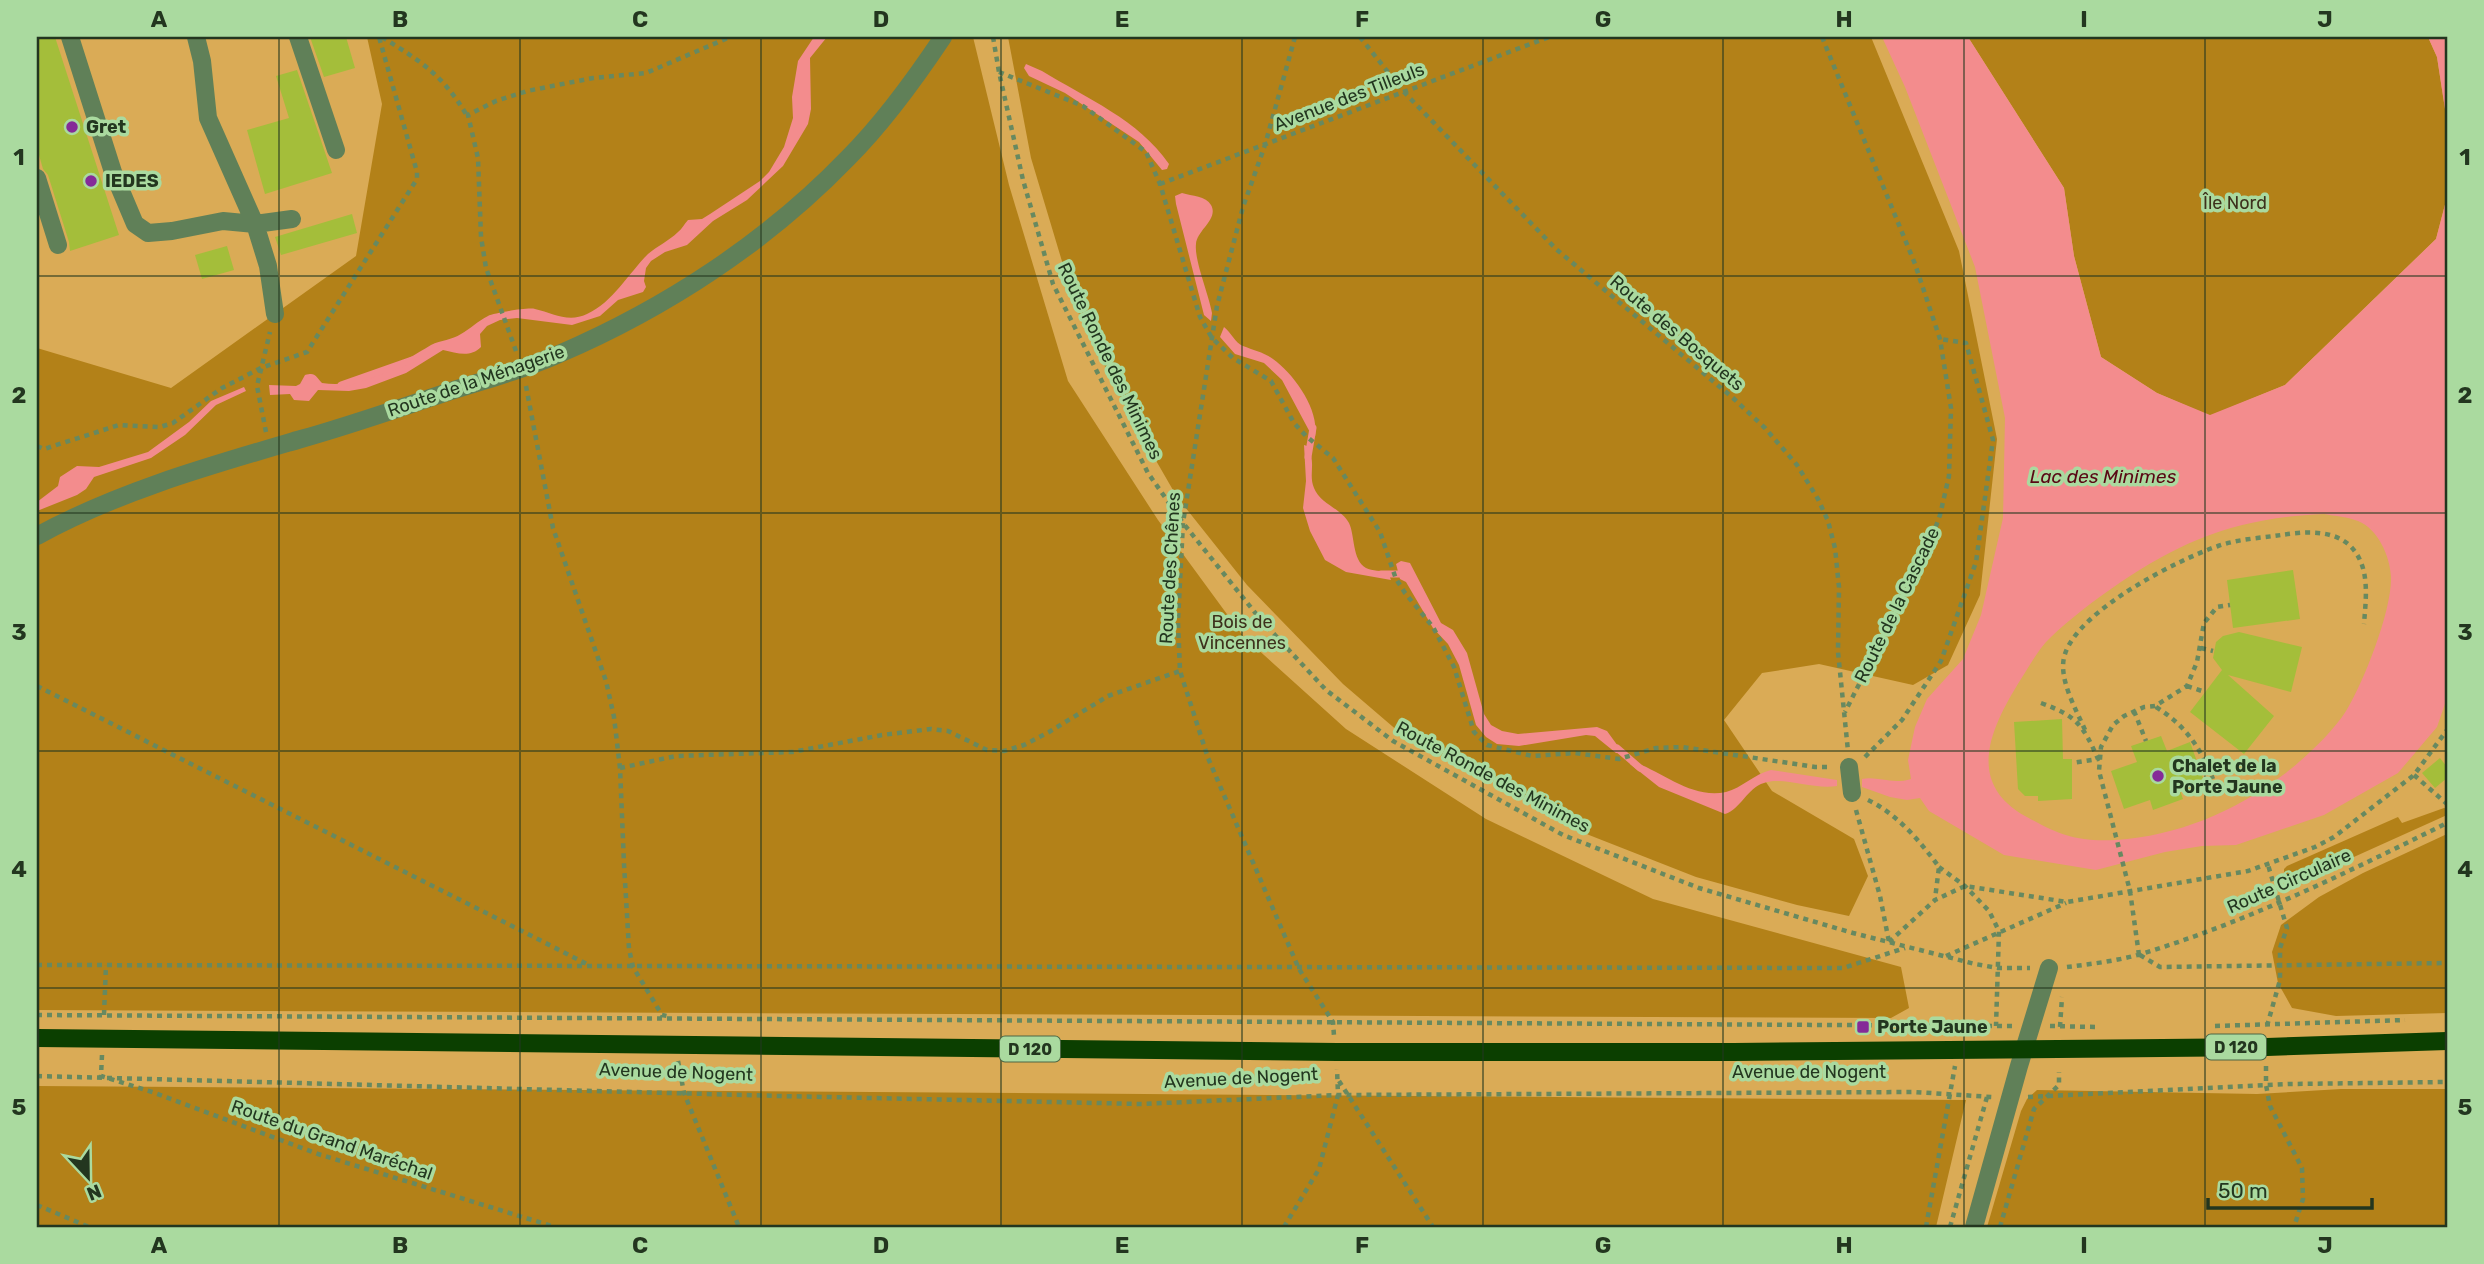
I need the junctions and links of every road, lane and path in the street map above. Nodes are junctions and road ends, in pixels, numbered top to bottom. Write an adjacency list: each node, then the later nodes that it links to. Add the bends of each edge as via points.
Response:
1 (70, 37): 20 (street, via 113,172 135,224 148,233 223,221)
2 (196, 37): 20 (street, via 208,118)
3 (298, 37): 16 (street)
4 (382, 37): 14 (path, via 427,66)
5 (730, 37): 25 (path, via 646,73 527,91 468,115 478,158 486,268)
6 (943, 37): 25 (street, Route de la Ménagerie, via 851,156 768,230 676,295 559,355)
7 (993, 37): 12 (path, Route Ronde des Minimes)
8 (1295, 37): 15 (path, Route des Chênes)
9 (1360, 37): 13 (path, Route des Bosquets)
10 (1549, 37): 13 (path, Avenue des Tilleuls)
11 (1822, 37): 24 (path, Route de la Cascade, via 1915,264)
12 (999, 72): 18 (path, via 1083,106 1146,152); 27 (path, Route Ronde des Minimes, via 1053,284 1148,473)
13 (1403, 90): 15 (path, Avenue des Tilleuls); 40 (path, Route des Bosquets, via 1556,249 1733,398 1797,465 1818,499 1835,548)
14 (466, 114)
15 (1265, 145): 18 (path, Avenue des Tilleuls); 23 (path, Route des Chênes, via 1243,207)
16 (336, 150)
17 (37, 178): 21 (street)
18 (1160, 184): 23 (path, via 1200,317)
19 (292, 219): 20 (street)
20 (255, 224): 22 (street, via 268,266)
21 (58, 245)
22 (275, 314): 26 (path, via 257,386)
23 (1212, 338): 27 (path, Route des Chênes); 48 (path, via 1233,358 1271,381 1294,422 1333,458 1380,532 1396,579 1433,627 1454,667 1474,732 1487,745 1532,756 1575,753 1619,759 1656,748 1682,747)
24 (1940, 339): 40 (path, Route de la Cascade, via 1952,432 1940,515 1928,548); 48 (path, via 1966,343 1993,440 1976,562 1941,661 1902,720)
25 (522, 368): 26 (street, Route de la Ménagerie); 47 (path, via 553,528 606,681)
26 (270, 447): 28 (street, Route de la Ménagerie, via 104,504)
27 (1184, 523): 33 (path, Route des Chênes); 62 (path, Route Ronde des Minimes, via 1261,620 1326,690 1393,741 1563,835 1699,888)
28 (37, 536)
29 (2230, 605): 31 (path, via 2217,607 2210,614)
30 (2364, 624): 41 (path, via 2364,569 2350,546 2339,538 2299,533 2221,545 2151,577 2112,602 2072,639 2064,655 2064,669)
31 (2201, 648): 32 (path); 35 (path)
32 (2213, 651)
33 (1180, 671): 47 (path, via 1108,696 1049,732 1004,751 987,750 948,731 931,729 792,752 676,755); 73 (path, Route des Chênes, via 1208,758)
34 (37, 686): 69 (path)
35 (2187, 686): 36 (path); 38 (path)
36 (2206, 692)
37 (2041, 703): 41 (path, via 2058,709)
38 (2155, 706): 39 (path); 50 (path, via 2194,740)
39 (2134, 711): 44 (path); 45 (path, via 2113,725)
40 (1844, 713): 48 (path)
41 (2085, 730): 45 (path)
42 (2447, 730): 43 (path)
43 (2445, 739): 49 (path)
44 (2146, 741)
45 (2098, 759): 46 (path); 57 (path)
46 (2072, 763)
47 (620, 768): 70 (path)
48 (1849, 769): 51 (street)
49 (2414, 775): 52 (path); 54 (path, via 2334,837)
50 (2213, 779)
51 (1852, 793): 55 (path, via 1896,820); 62 (path)
52 (2446, 800)
53 (2447, 824): 59 (path, Route Circulaire)
54 (2268, 865): 57 (path); 59 (path)
55 (1939, 867): 56 (path); 58 (path)
56 (1965, 886): 58 (path); 60 (path); 61 (path, via 1989,911)
57 (2130, 891): 60 (path); 64 (path)
58 (1935, 900): 62 (path)
59 (2280, 901): 64 (path, Route Circulaire); 67 (path, via 2287,928)
60 (2067, 902): 61 (path)
61 (1999, 931): 65 (path); 71 (path)
62 (1889, 942): 63 (path, Route Ronde des Minimes)
63 (1907, 947): 65 (path, Route Ronde des Minimes); 73 (path, via 1843,968)
64 (2139, 955): 67 (path, via 2160,967); 72 (path, Route Ronde des Minimes)
65 (1945, 956): 71 (path, Route Ronde des Minimes)
66 (2447, 963): 67 (path)
67 (2278, 964): 78 (path, via 2280,980)
68 (37, 965): 69 (path)
69 (590, 965): 70 (path)
70 (633, 967): 73 (path); 75 (path, via 662,1015)
71 (1998, 968): 72 (path, Route Ronde des Minimes); 79 (path)
72 (2049, 968): 80 (street)
73 (1298, 969): 77 (path, Route des Chênes)
74 (37, 1015): 75 (path)
75 (679, 1019): 77 (path); 84 (path)
76 (2407, 1020): 78 (path)
77 (1332, 1022): 79 (path); 86 (path, Route des Chênes)
78 (2267, 1024): 81 (path)
79 (1997, 1026): 80 (path)
80 (2031, 1026): 85 (street)
81 (2202, 1026)
82 (37, 1038): 84 (main road, Avenue de Nogent / D 120)
83 (2447, 1041): 85 (main road, Avenue de Nogent / D 120)
84 (680, 1045): 86 (main road, Avenue de Nogent / D 120); 93 (path, via 678,1065)
85 (2024, 1048): 86 (main road, Avenue de Nogent / D 120); 98 (street)
86 (1337, 1052): 90 (path, Route des Chênes)
87 (2059, 1072): 99 (path, via 2059,1085)
88 (37, 1076): 89 (path, Avenue de Nogent)
89 (101, 1076): 93 (path, Avenue de Nogent); 102 (path, Route du Grand Maréchal, via 318,1154)
90 (1339, 1080): 95 (path, Route des Chênes); 96 (path)
91 (2447, 1082): 92 (path, Avenue de Nogent)
92 (2266, 1085): 99 (path, Avenue de Nogent); 110 (path, via 2270,1106 2302,1168 2303,1199)
93 (684, 1093): 95 (path, Avenue de Nogent, via 1142,1104); 103 (path)
94 (1950, 1094): 96 (path, Avenue de Nogent); 97 (path, Avenue de Nogent); 106 (path)
95 (1338, 1095): 96 (path, Avenue de Nogent); 104 (path, Route des Chênes, via 1319,1170)
96 (1349, 1096): 105 (path)
97 (1987, 1097): 98 (path, Avenue de Nogent); 107 (path)
98 (2010, 1097): 99 (path, Avenue de Nogent); 108 (street)
99 (2049, 1097): 109 (path, via 2034,1110)
100 (37, 1205): 101 (path)
101 (89, 1227)
102 (555, 1227)
103 (738, 1227)
104 (1284, 1227)
105 (1433, 1227)
106 (1926, 1227)
107 (1950, 1227)
108 (1974, 1227)
109 (2000, 1227)
110 (2294, 1227)

